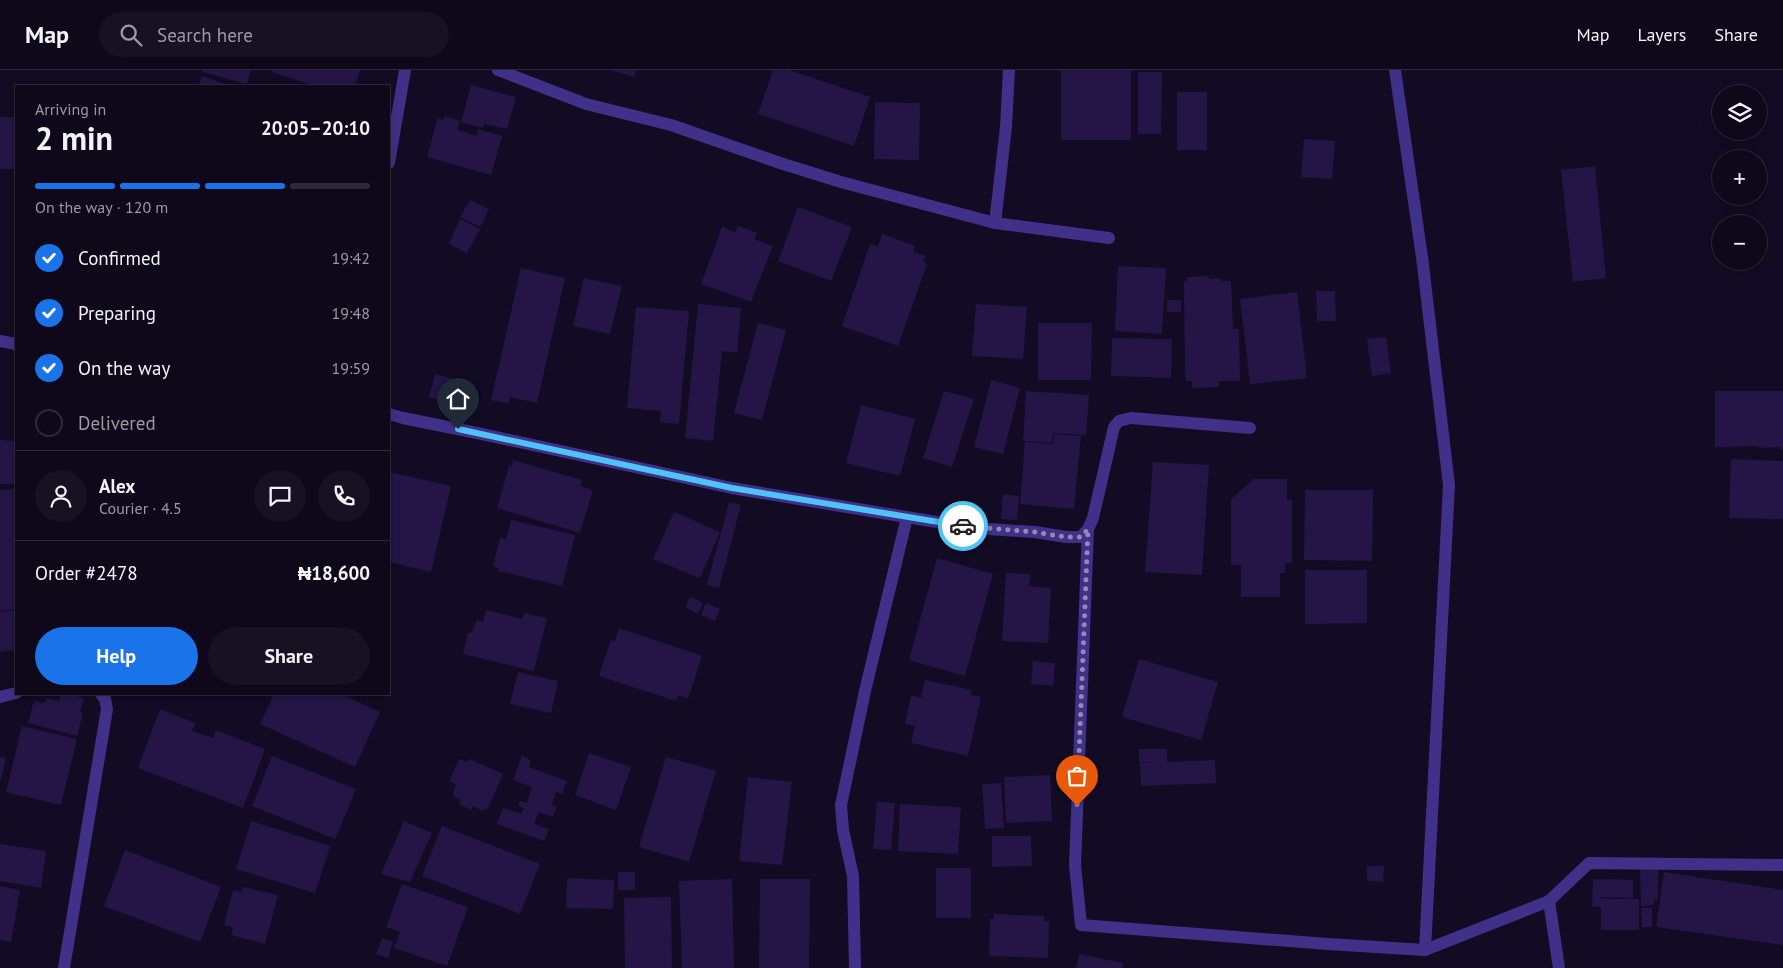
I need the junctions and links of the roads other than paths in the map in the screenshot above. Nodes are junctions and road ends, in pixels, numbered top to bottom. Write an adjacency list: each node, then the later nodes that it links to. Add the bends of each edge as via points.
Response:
1 (405, 70): 5 (street)
2 (498, 70): 6 (street, via 586,104 671,125 840,182)
3 (1009, 70): 6 (street)
4 (1395, 70): 19 (street, via 1422,256 1448,485)
5 (390, 157)
6 (995, 223): 7 (street)
7 (1108, 238)
8 (0, 340): 9 (street)
9 (15, 344)
10 (390, 414): 12 (street, via 732,488)
11 (1250, 428): 13 (street, via 1131,418 1119,421 1114,427)
12 (907, 517): 13 (street, via 973,528 1066,537 1081,537); 21 (street, via 840,805 842,830 853,876)
13 (1088, 529): 19 (street, via 1075,865 1081,925)
14 (15, 693): 16 (street)
15 (103, 695): 20 (street, via 107,710)
16 (0, 697)
17 (1783, 865): 18 (street, via 1589,863)
18 (1549, 901): 19 (street); 22 (street)
19 (1426, 950)
20 (64, 968)
21 (855, 968)
22 (1559, 968)

